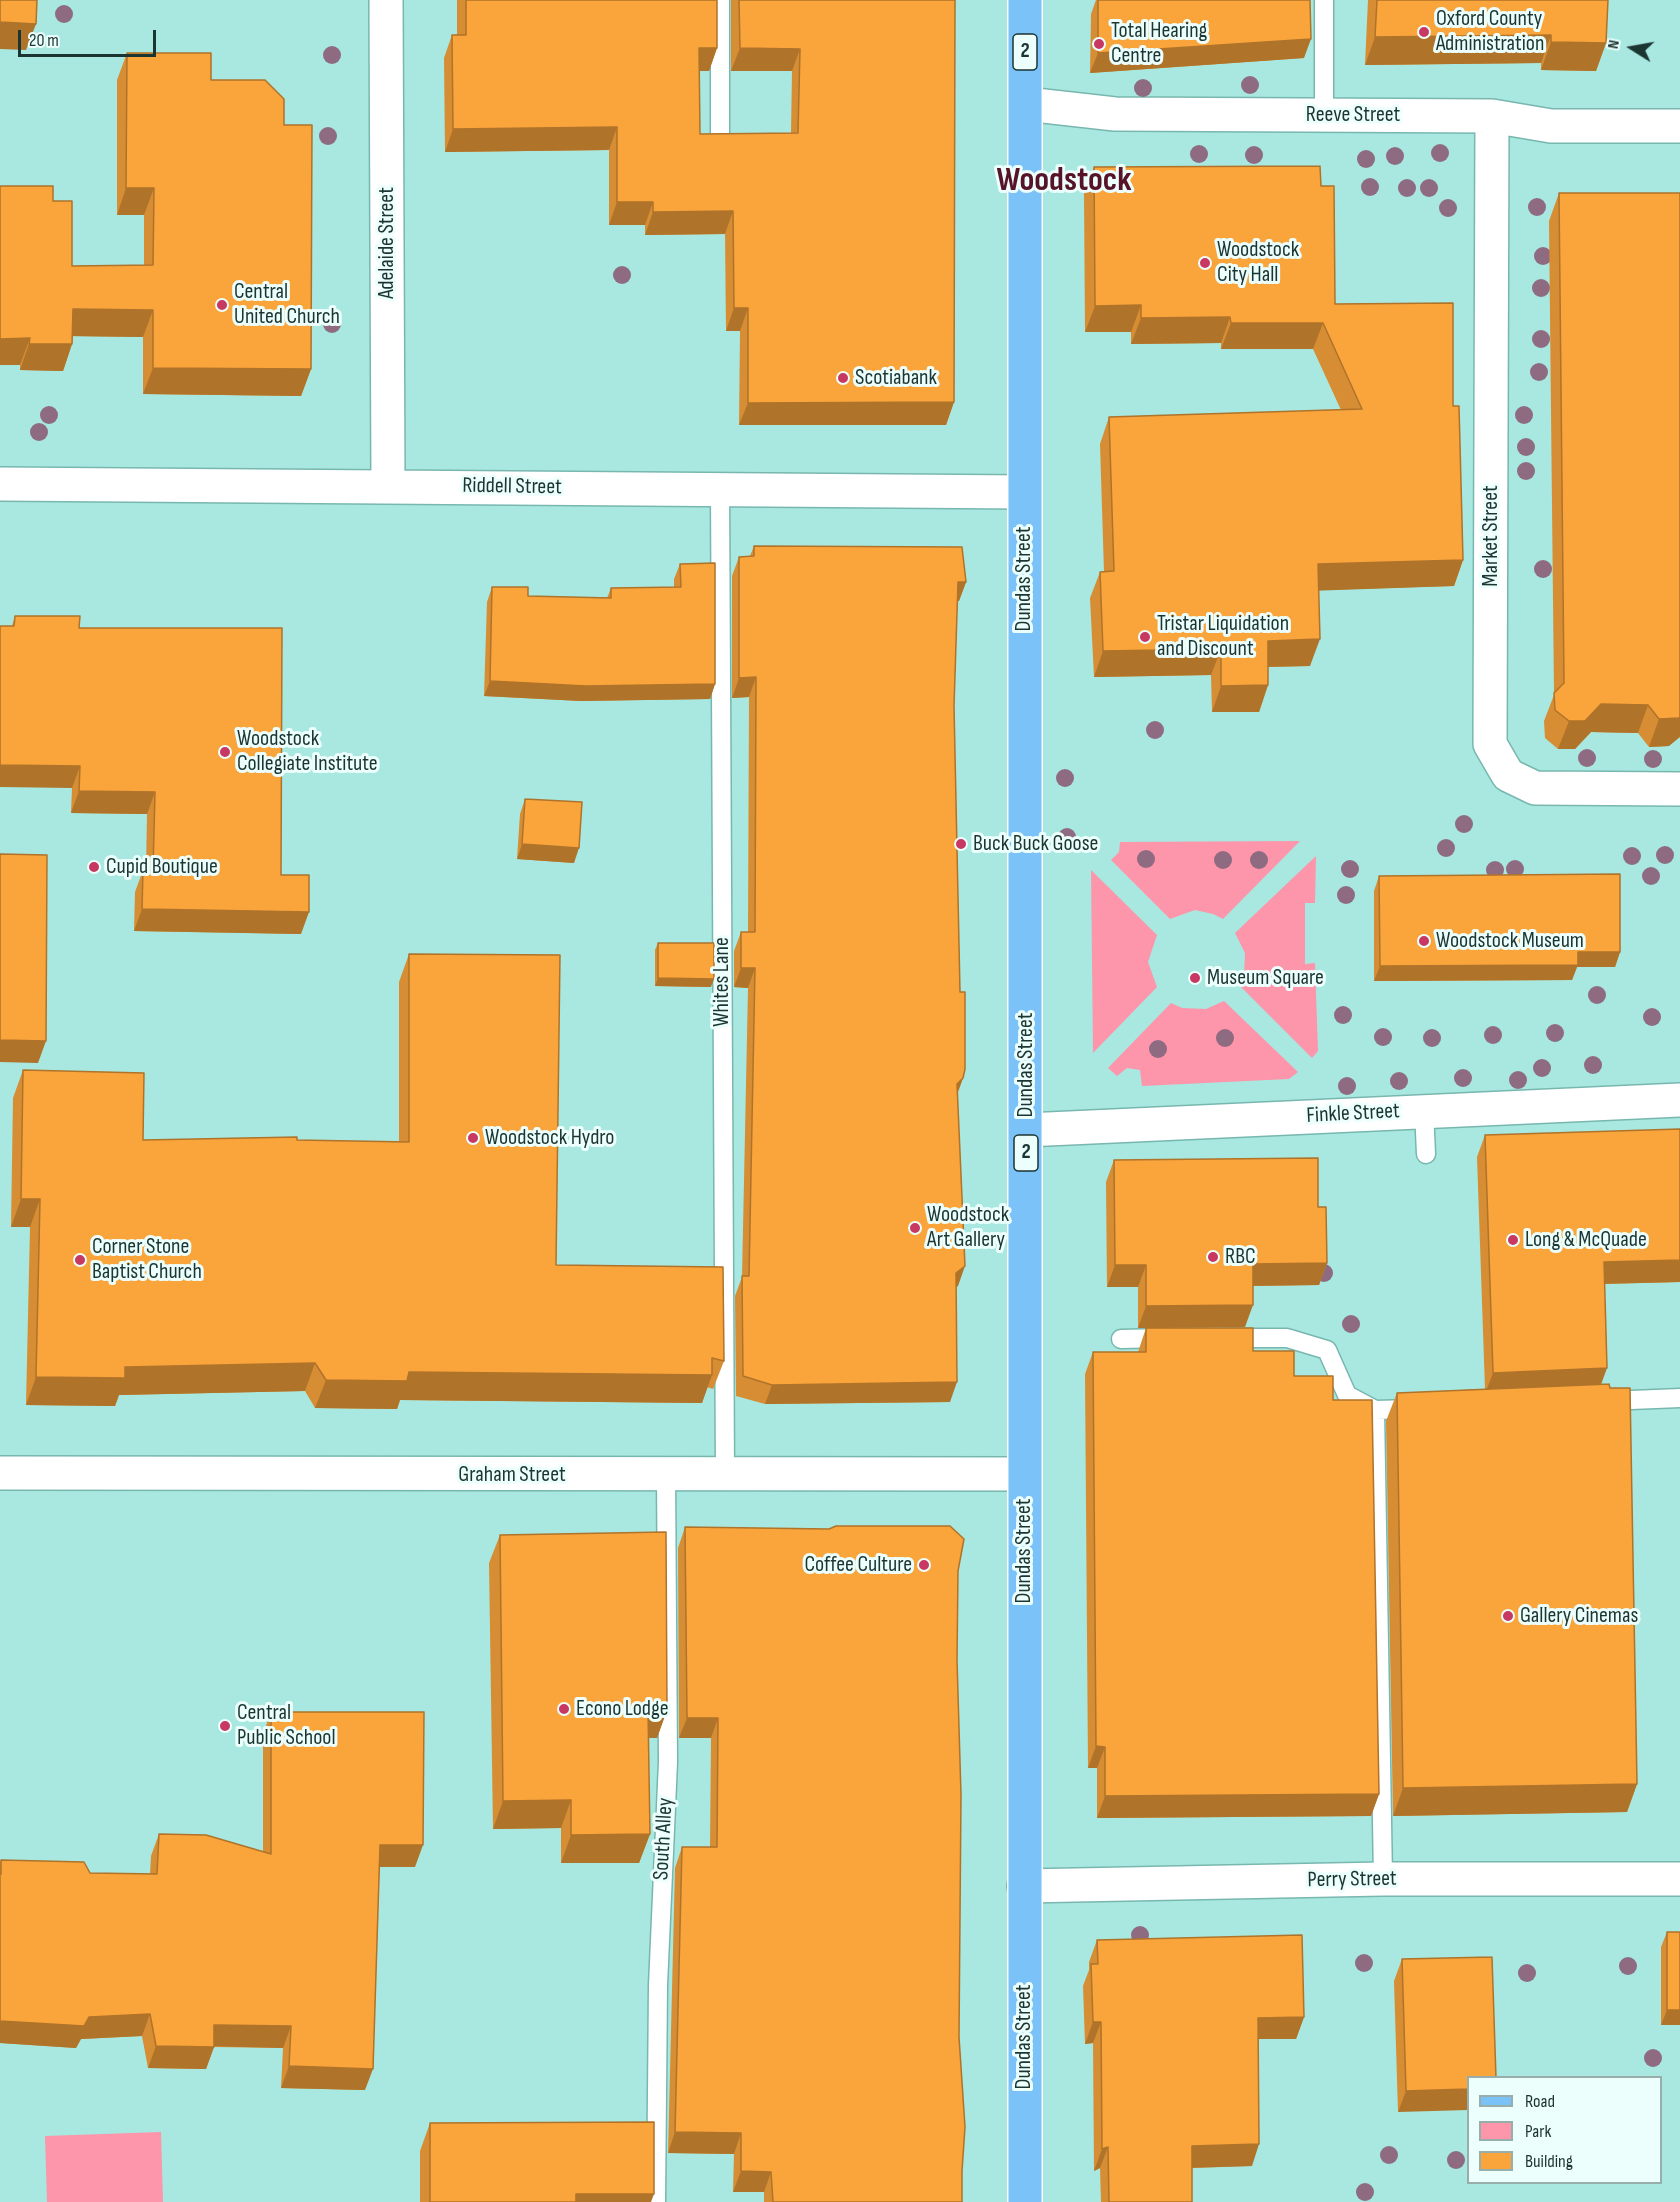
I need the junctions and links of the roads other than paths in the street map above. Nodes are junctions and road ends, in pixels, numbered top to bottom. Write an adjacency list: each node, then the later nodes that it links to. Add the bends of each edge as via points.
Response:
1 (386, 0): 11 (street, Adelaide Street)
2 (720, 0): 9 (lane)
3 (1025, 0): 5 (main road, Dundas Street / 2)
4 (1324, 0): 6 (lane)
5 (1026, 104): 6 (street, Reeve Street, via 1115,114); 13 (main road, Dundas Street / 2)
6 (1324, 115): 7 (street, Reeve Street)
7 (1492, 116): 8 (street, Reeve Street, via 1551,126); 14 (street, Market Street, via 1490,744 1508,775 1535,788)
8 (1680, 126)
9 (720, 137)
10 (0, 484): 11 (street, Riddell Street)
11 (388, 485): 12 (street, Riddell Street)
12 (720, 489): 13 (street, Riddell Street); 29 (lane, Whites Lane)
13 (1024, 492): 17 (main road, Dundas Street / 2)
14 (1680, 789)
15 (1680, 1100): 16 (street, Finkle Street)
16 (1424, 1110): 17 (street, Finkle Street); 18 (lane)
17 (1026, 1130): 27 (main road, Dundas Street / 2)
18 (1426, 1154)
19 (1180, 1338): 21 (lane)
20 (1216, 1338): 25 (lane, via 1287,1338 1327,1350 1347,1395)
21 (1121, 1339)
22 (1680, 1398): 23 (lane)
23 (1587, 1402)
24 (1437, 1408): 25 (lane)
25 (1375, 1410): 30 (lane)
26 (0, 1473): 28 (street, Graham Street)
27 (1023, 1474): 29 (street, Graham Street); 32 (main road, Dundas Street / 2)
28 (666, 1475): 29 (street, Graham Street); 33 (lane, South Alley, via 668,1762 658,1985)
29 (725, 1475)
30 (1383, 1879): 31 (street, Perry Street); 32 (street, Perry Street)
31 (1680, 1879)
32 (1024, 1886): 34 (main road, Dundas Street / 2)
33 (656, 2202)
34 (1025, 2202)

